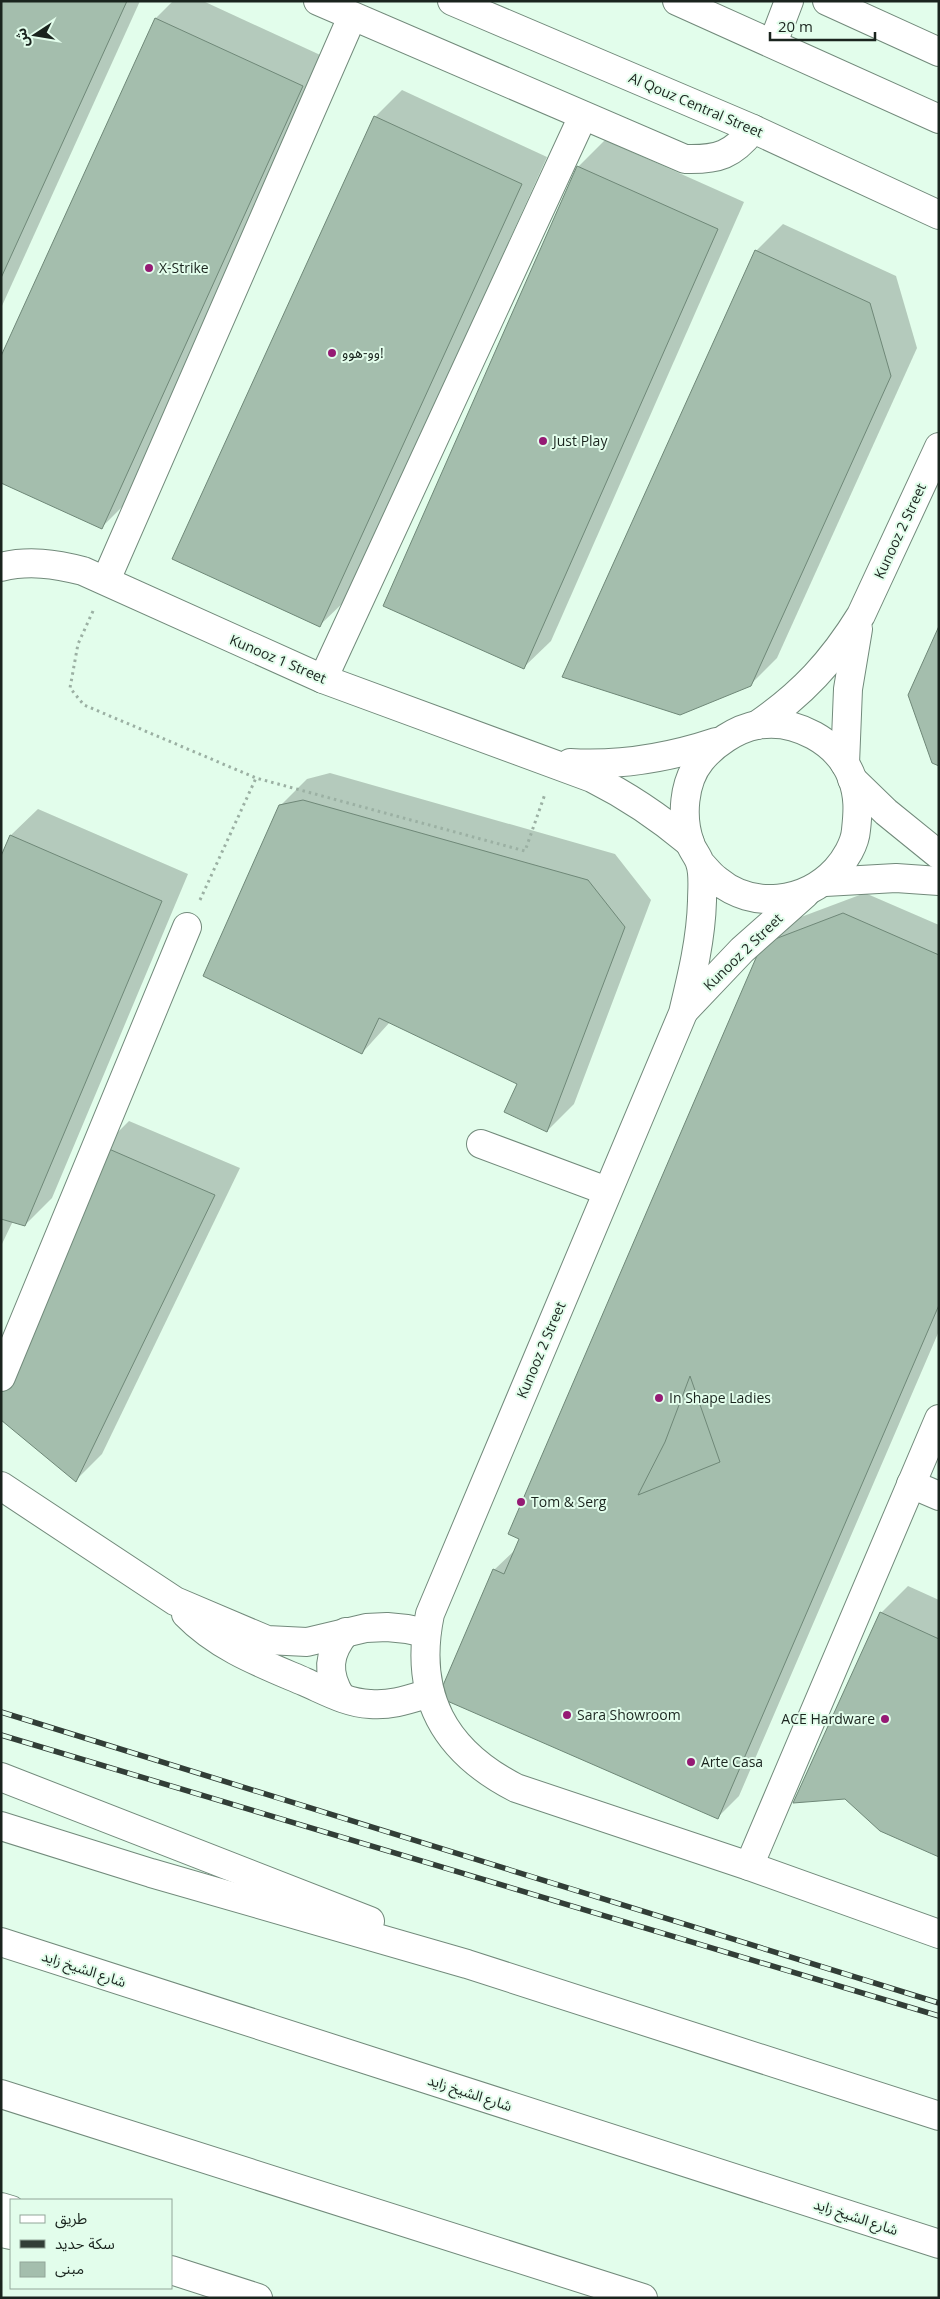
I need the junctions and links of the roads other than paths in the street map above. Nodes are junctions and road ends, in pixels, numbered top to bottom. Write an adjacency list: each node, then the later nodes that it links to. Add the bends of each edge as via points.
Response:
1 (318, 1): 6 (main road)
2 (452, 1): 11 (main road, Al Qouz Central Street)
3 (677, 1): 7 (main road)
4 (789, 1): 7 (main road)
5 (827, 1): 8 (main road)
6 (352, 17): 9 (main road); 15 (main road)
7 (772, 43): 10 (main road)
8 (939, 52)
9 (583, 116): 11 (main road, via 685,158 705,160 724,155 741,144); 17 (main road)
10 (939, 119)
11 (753, 129): 12 (main road, Al Qouz Central Street)
12 (939, 214)
13 (939, 447): 16 (main road, Kunooz 2 Street)
14 (1, 567): 15 (main road, Kunooz 1 Street, via 36,563 59,565)
15 (106, 580): 17 (main road, Kunooz 1 Street)
16 (861, 615): 18 (main road, Kunooz 2 Street, via 845,642 805,688); 21 (main road, Kunooz 2 Street, via 848,689)
17 (323, 679): 20 (main road, Kunooz 1 Street)
18 (757, 725): 19 (main road); 21 (main road, via 782,724 806,731 828,745)
19 (718, 742): 20 (main road, Kunooz 1 Street, via 638,762); 22 (main road, via 699,762 687,788 684,816)
20 (556, 763): 22 (main road, Kunooz 1 Street, via 627,796 660,818)
21 (849, 771): 23 (main road, via 886,812); 25 (main road, via 859,806 856,835 844,861)
22 (695, 854): 25 (main road, via 717,881 737,893 760,899 784,899); 27 (main road, Kunooz 2 Street, via 702,902 699,939)
23 (939, 855)
24 (939, 881): 25 (main road, via 896,878)
25 (815, 887): 27 (main road, Kunooz 2 Street, via 742,950)
26 (187, 927): 30 (main road)
27 (683, 1013): 29 (main road, Kunooz 2 Street)
28 (481, 1144): 29 (main road)
29 (607, 1191): 37 (main road, Kunooz 2 Street, via 430,1614)
30 (1, 1377)
31 (939, 1419): 32 (main road)
32 (911, 1484): 34 (main road); 42 (main road)
33 (1, 1486): 35 (main road)
34 (939, 1496)
35 (175, 1601): 36 (main road, via 268,1640 307,1642); 39 (main road, via 203,1630 236,1652)
36 (346, 1632): 37 (main road, via 387,1627); 39 (main road, via 331,1656 333,1685)
37 (426, 1633): 38 (main road, Kunooz 2 Street, via 426,1675)
38 (430, 1693): 39 (main road, via 390,1704 368,1704); 42 (main road, Kunooz 2 Street, via 450,1736 467,1756 491,1775 516,1788)
39 (341, 1697)
40 (1, 1777): 45 (main road, via 314,1897)
41 (1, 1826): 45 (main road)
42 (749, 1866): 43 (main road, Kunooz 2 Street)
43 (939, 1934)
44 (1, 1942): 48 (main road, شارع الشيخ زايد)
45 (467, 1964): 47 (main road)
46 (1, 2094): 51 (main road)
47 (939, 2116)
48 (939, 2244)
49 (172, 2270): 50 (main road)
50 (258, 2298)
51 (643, 2298)

